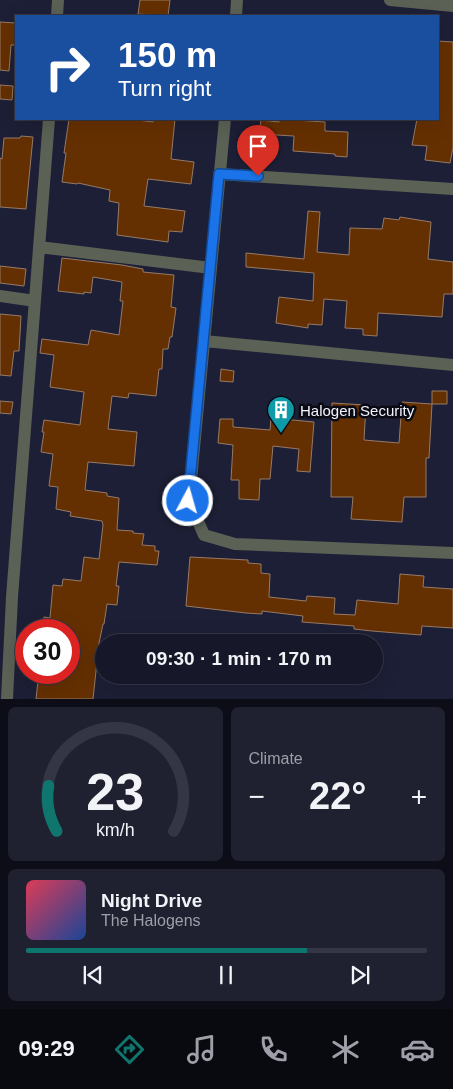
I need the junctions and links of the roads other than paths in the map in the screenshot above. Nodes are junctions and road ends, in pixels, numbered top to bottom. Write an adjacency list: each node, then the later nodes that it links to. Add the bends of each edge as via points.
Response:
1 (58, 0): 5 (street)
2 (237, 0): 6 (street)
3 (390, 0): 4 (street)
4 (453, 6)
5 (57, 15)
6 (236, 15)
7 (49, 120): 11 (street)
8 (225, 120): 9 (street)
9 (219, 174): 10 (street); 12 (street)
10 (453, 189)
11 (39, 247): 12 (street); 14 (street)
12 (211, 268): 15 (street)
13 (0, 296): 14 (street)
14 (35, 300): 18 (street)
15 (204, 341): 16 (street); 17 (street, via 188,501 204,535 235,544)
16 (453, 364)
17 (453, 553)
18 (6, 596): 19 (street)
19 (8, 699)

